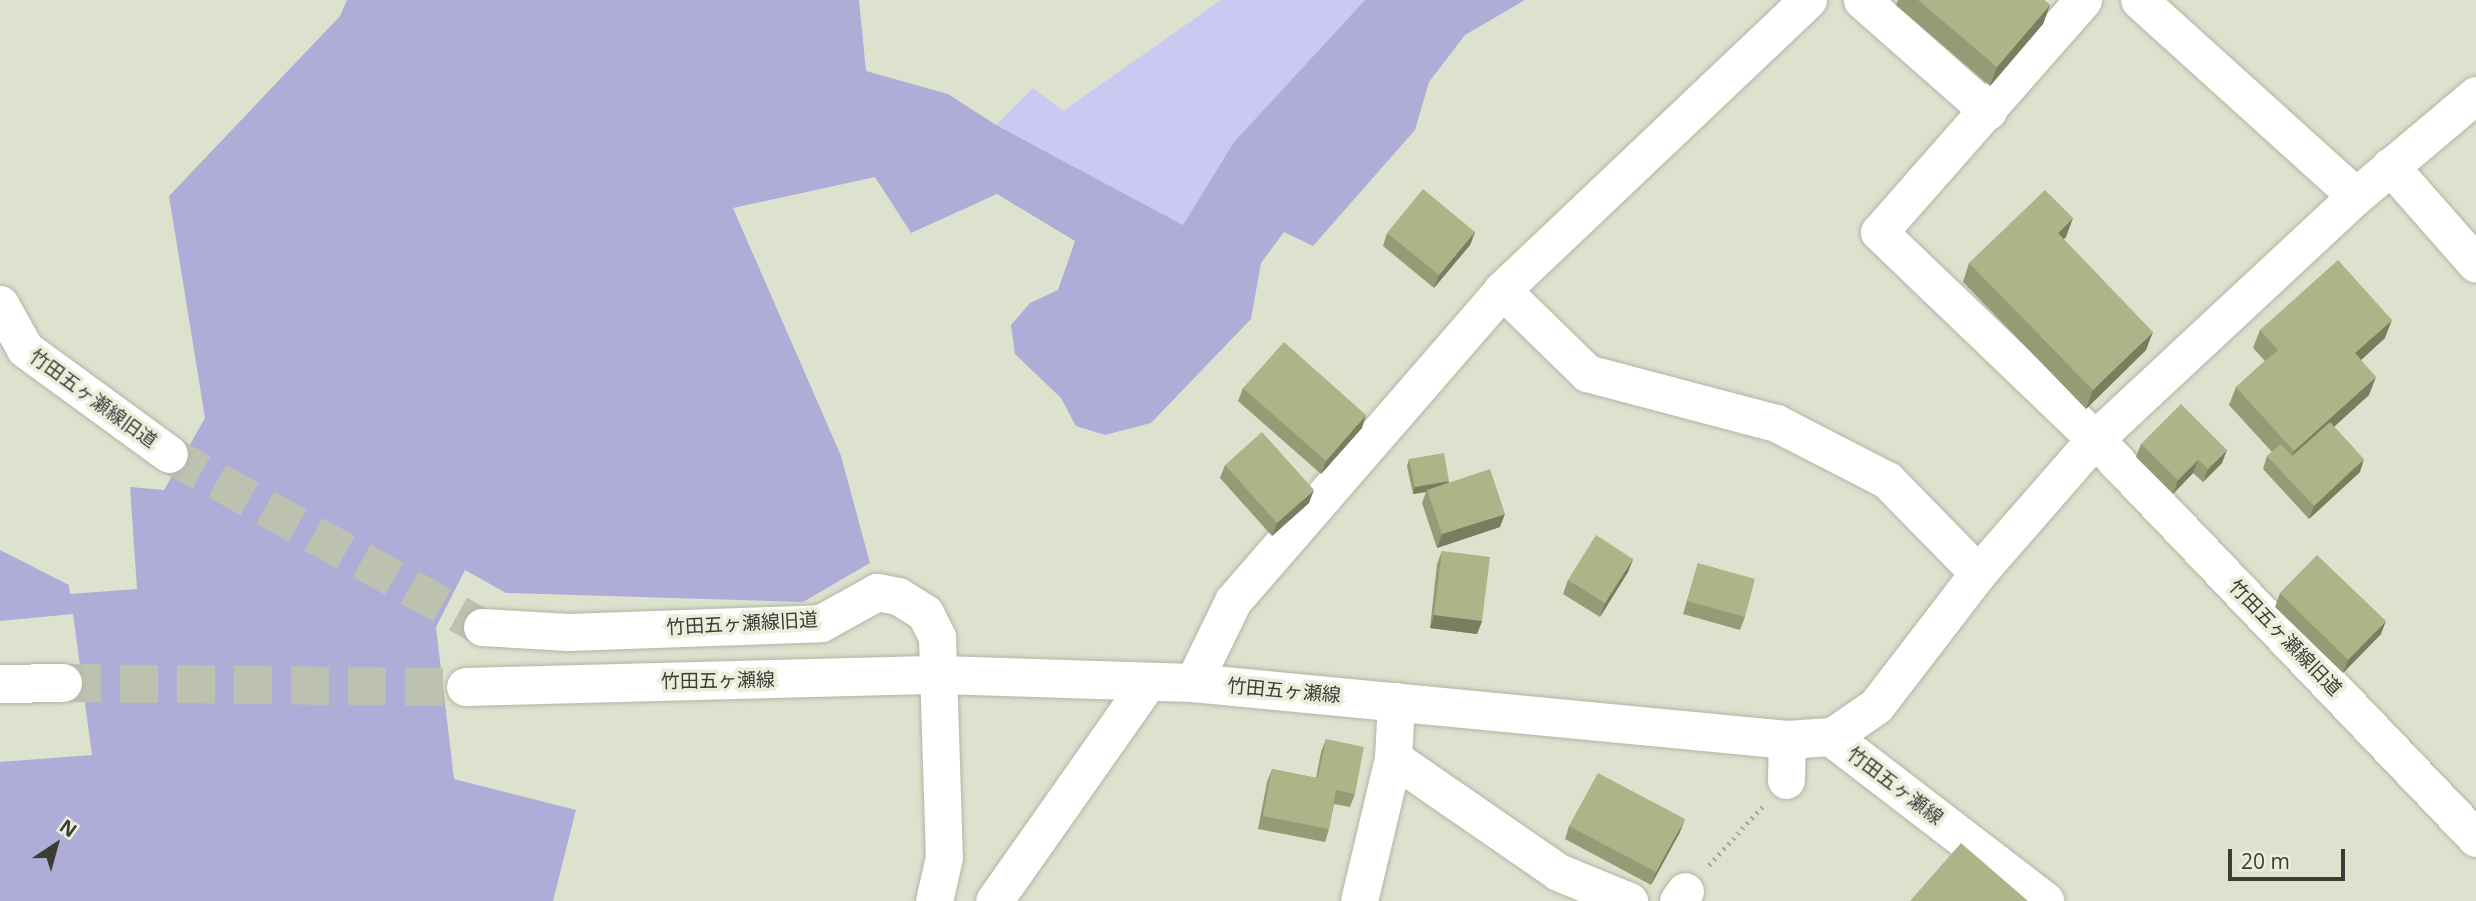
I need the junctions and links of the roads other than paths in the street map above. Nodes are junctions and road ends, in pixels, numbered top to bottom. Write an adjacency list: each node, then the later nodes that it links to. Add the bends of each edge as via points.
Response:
1 (1808, 0): 10 (street)
2 (2084, 0): 6 (street)
3 (2139, 0): 8 (street)
4 (1875, 4): 6 (street)
5 (2476, 95): 7 (street)
6 (1989, 111): 12 (street, 竹田五ヶ瀬線旧道, via 1879,232)
7 (2390, 166): 8 (street); 9 (street)
8 (2356, 196): 12 (street)
9 (2476, 264)
10 (1502, 290): 14 (street, via 1587,373 1776,423 1888,480); 19 (street, via 1233,601)
11 (0, 304): 13 (street, 竹田五ヶ瀬線旧道, via 24,349)
12 (2095, 439): 14 (street); 27 (street, 竹田五ヶ瀬線旧道)
13 (169, 454)
14 (1978, 573): 23 (street, via 1876,706)
15 (482, 627): 16 (street, 竹田五ヶ瀬線旧道, via 568,632 821,623 877,593 898,596 925,613 936,638)
16 (938, 675): 18 (main road, 竹田五ヶ瀬線); 21 (main road, 竹田五ヶ瀬線); 28 (street, 竹田五ヶ瀬線旧道, via 943,857)
17 (63, 682): 20 (main road)
18 (1148, 682): 19 (main road, 竹田五ヶ瀬線); 29 (street)
19 (1193, 683): 22 (main road, 竹田五ヶ瀬線)
20 (0, 684)
21 (466, 687)
22 (1396, 701): 24 (main road, 竹田五ヶ瀬線); 25 (street)
23 (1832, 737): 24 (main road, 竹田五ヶ瀬線); 32 (main road, 竹田五ヶ瀬線)
24 (1787, 740): 26 (street)
25 (1393, 758): 30 (street); 31 (street, via 1559,872)
26 (1786, 780)
27 (2476, 838)
28 (934, 901)
29 (994, 901)
30 (1359, 901)
31 (1629, 901)
32 (2045, 901)

